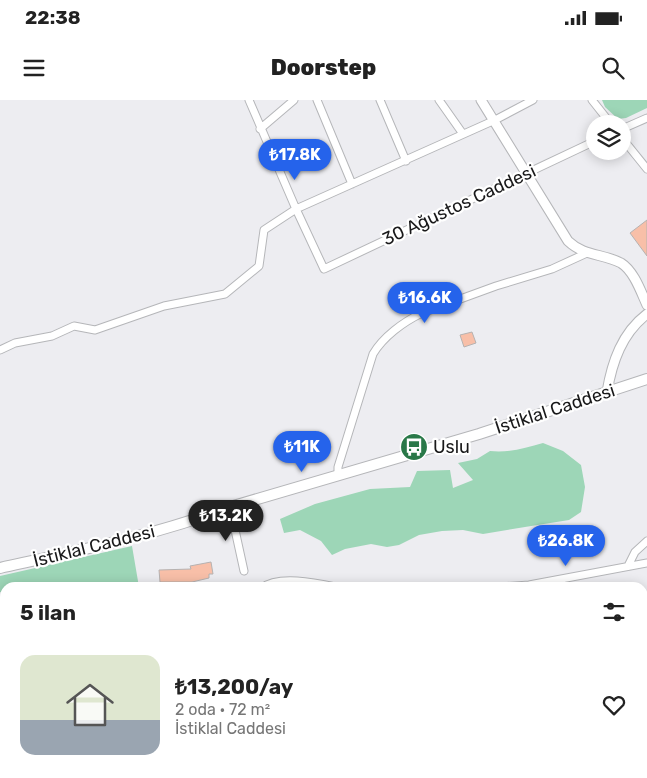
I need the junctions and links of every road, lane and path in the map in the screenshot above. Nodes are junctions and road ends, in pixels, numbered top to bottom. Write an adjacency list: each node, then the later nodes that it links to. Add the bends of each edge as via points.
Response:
1 (249, 100): 13 (street)
2 (294, 100): 13 (street)
3 (380, 100): 17 (street)
4 (439, 100): 14 (street)
5 (481, 100): 11 (street)
6 (533, 100): 11 (street)
7 (592, 100): 9 (street)
8 (319, 101): 20 (street)
9 (604, 115)
10 (647, 118): 12 (street)
11 (495, 120): 14 (street); 19 (street)
12 (631, 125)
13 (260, 128): 21 (street)
14 (463, 134): 17 (street)
15 (586, 145): 19 (street, 30 Ağustos Caddesi)
16 (631, 149): 18 (street)
17 (406, 161): 20 (street)
18 (647, 169)
19 (525, 173): 21 (street, 30 Ağustos Caddesi, via 324,269); 22 (street, via 568,241)
20 (352, 184): 21 (street)
21 (296, 209): 25 (street, via 264,230 260,266 225,294 164,306 94,330 74,326 52,336 15,343)
22 (587, 253): 23 (street, via 621,263 628,269); 28 (street, via 552,269 422,313 378,345 372,354)
23 (647, 305)
24 (647, 314): 27 (street, via 622,344 614,360)
25 (0, 350)
26 (647, 379): 27 (main road, İstiklal Caddesi)
27 (607, 392): 28 (main road, İstiklal Caddesi)
28 (338, 476): 29 (main road, İstiklal Caddesi)
29 (230, 507): 33 (main road, İstiklal Caddesi, via 198,520); 34 (street)
30 (647, 541): 32 (street, via 635,552)
31 (647, 563): 32 (street)
32 (628, 566): 37 (street)
33 (0, 568)
34 (244, 571)
35 (282, 582): 36 (street)
36 (309, 582)
37 (545, 582)

